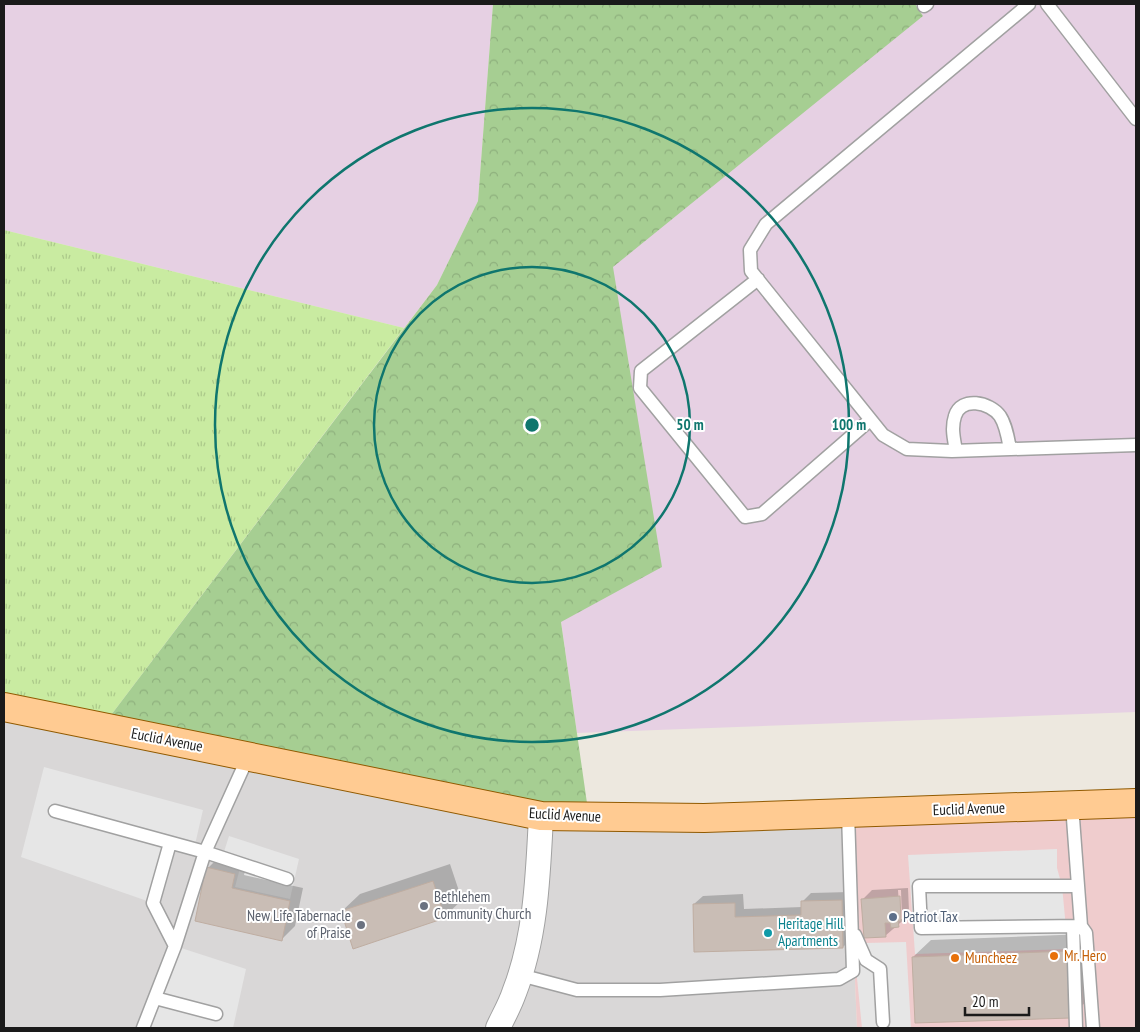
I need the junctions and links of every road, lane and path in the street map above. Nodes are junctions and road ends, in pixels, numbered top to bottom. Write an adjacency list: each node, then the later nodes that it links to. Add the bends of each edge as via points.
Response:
1 (1029, 4): 4 (lane, via 766,224 750,250 751,271)
2 (1047, 4): 3 (lane)
3 (1136, 119)
4 (758, 279): 5 (lane); 5 (lane, via 641,371 640,388 745,517 762,514)
5 (870, 420): 8 (lane, via 883,436 907,449)
6 (1136, 445): 7 (lane)
7 (1010, 449): 8 (lane); 8 (lane, via 1001,418 994,408 976,403 963,406 955,413 952,427)
8 (956, 451)
9 (4, 707): 10 (main road, Euclid Avenue)
10 (248, 757): 15 (main road, Euclid Avenue); 17 (lane)
11 (1136, 803): 12 (main road, Euclid Avenue)
12 (1072, 805): 14 (main road, Euclid Avenue); 19 (lane)
13 (55, 811): 16 (lane)
14 (848, 813): 15 (main road, Euclid Avenue, via 704,818); 21 (lane)
15 (541, 816): 23 (street, via 536,896)
16 (170, 842): 17 (lane); 22 (lane, via 153,903)
17 (205, 852): 18 (lane); 22 (lane)
18 (287, 879)
19 (1078, 886): 20 (lane); 20 (lane, via 919,886 921,928)
20 (1077, 926): 29 (lane); 30 (lane, via 1086,934)
21 (852, 928): 23 (lane, via 853,971 839,979 660,990 577,990); 26 (lane, via 866,960 880,969)
22 (175, 946): 24 (lane)
23 (520, 975): 28 (street)
24 (154, 998): 25 (lane); 27 (lane)
25 (216, 1014)
26 (883, 1022)
27 (143, 1028)
28 (498, 1028)
29 (1076, 1028)
30 (1093, 1028)

